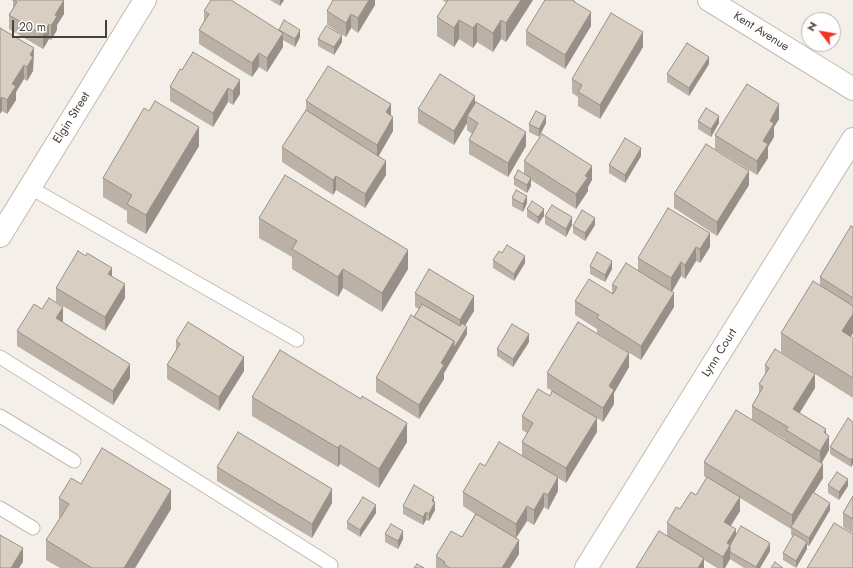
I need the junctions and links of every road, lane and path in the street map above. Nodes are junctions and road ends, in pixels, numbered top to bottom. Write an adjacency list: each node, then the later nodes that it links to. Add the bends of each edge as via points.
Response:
1 (145, 0): 5 (street, Elgin Street)
2 (709, 0): 3 (street, Kent Avenue)
3 (853, 89)
4 (853, 139): 14 (street, Lynn Court)
5 (30, 187): 6 (street, Elgin Street); 7 (lane)
6 (0, 236)
7 (297, 340)
8 (0, 358): 13 (lane)
9 (0, 416): 10 (lane)
10 (74, 462)
11 (0, 508): 12 (lane)
12 (33, 528)
13 (331, 565)
14 (586, 568)

